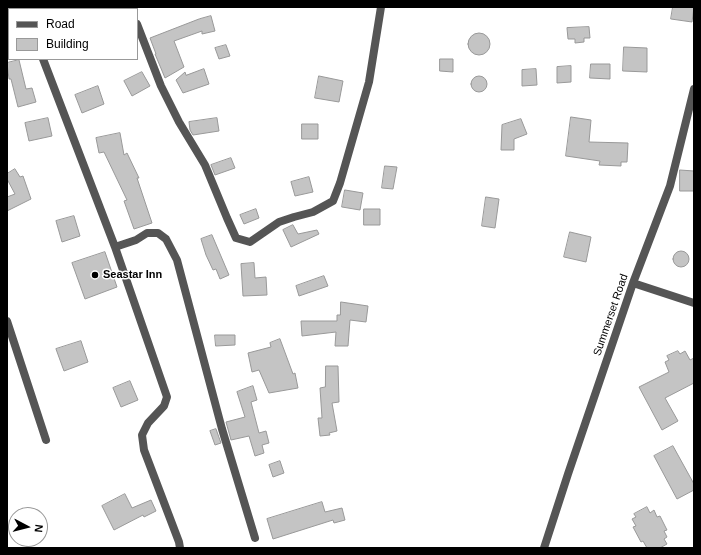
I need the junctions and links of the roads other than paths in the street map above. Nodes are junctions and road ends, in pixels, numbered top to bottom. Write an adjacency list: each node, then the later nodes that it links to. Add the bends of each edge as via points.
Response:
1 (381, 7): 2 (street, via 369,82 333,201 313,212 280,222 250,242 236,238 205,164 179,122 161,86)
2 (138, 27)
3 (43, 60): 5 (street)
4 (694, 89): 6 (street, Summerset Road, via 670,186)
5 (115, 247): 10 (street, via 136,240 147,233 158,233 166,239 177,260 222,429); 11 (street, via 167,397 164,406 148,423 142,435 144,450)
6 (633, 283): 7 (street); 12 (street, Summerset Road)
7 (694, 303)
8 (7, 321): 9 (street)
9 (46, 440)
10 (255, 538)
11 (180, 548)
12 (544, 548)

